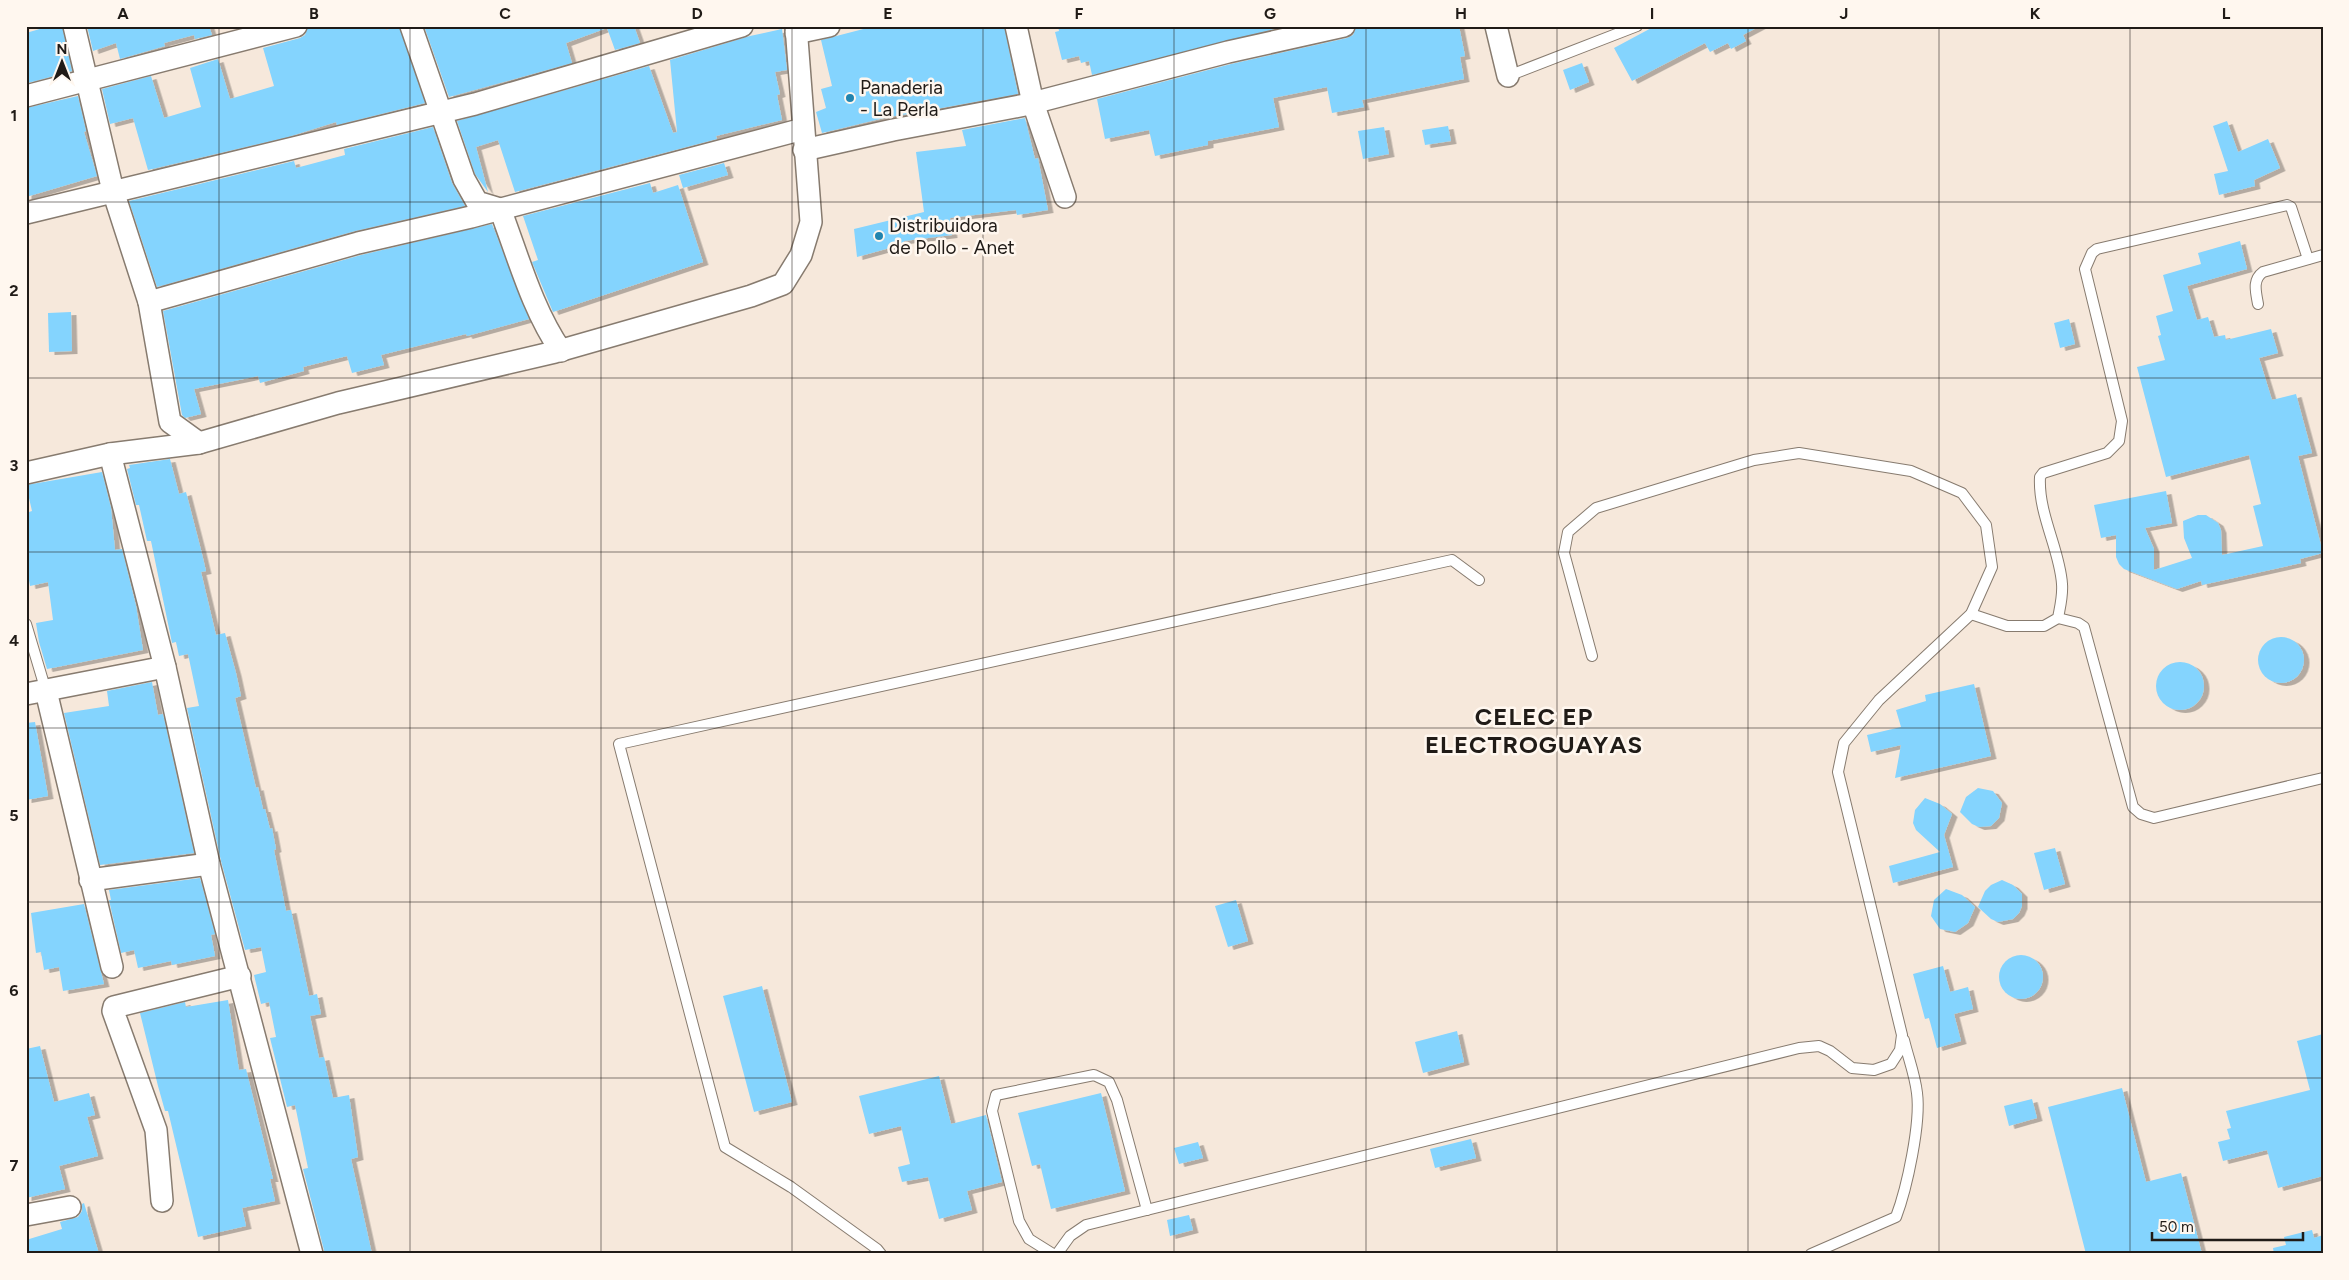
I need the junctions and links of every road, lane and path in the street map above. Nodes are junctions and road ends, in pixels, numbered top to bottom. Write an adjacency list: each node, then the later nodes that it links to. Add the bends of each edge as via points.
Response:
1 (74, 26): 12 (street)
2 (296, 26): 12 (street)
3 (410, 26): 15 (street)
4 (742, 26): 15 (street)
5 (829, 26): 10 (street)
6 (1016, 26): 14 (street)
7 (1344, 26): 14 (street, via 1228,52)
8 (1496, 26): 11 (street)
9 (1637, 26): 11 (lane)
10 (796, 30): 16 (street)
11 (1508, 76)
12 (86, 82): 13 (street); 17 (street)
13 (26, 96)
14 (1033, 103): 16 (street, via 893,130); 18 (street)
15 (440, 112): 17 (street); 19 (street, via 464,179 477,202)
16 (804, 140): 19 (street); 25 (street, via 811,222 802,254 783,284)
17 (114, 192): 20 (street); 23 (street)
18 (1065, 197)
19 (500, 209): 23 (street, via 358,243); 25 (street, via 536,304)
20 (26, 213)
21 (2323, 255): 22 (lane)
22 (2308, 259): 24 (lane, via 2257,276); 31 (lane, via 2291,207 2287,205 2092,253 2085,269 2122,431 2119,441 2107,453 2043,473 2040,477 2044,516 2062,582)
23 (149, 302): 26 (street, via 170,422)
24 (2258, 304)
25 (561, 351): 26 (street, via 338,403)
26 (199, 443): 27 (street)
27 (110, 454): 28 (street); 34 (street)
28 (26, 474)
29 (1479, 580): 47 (lane, via 1452,560 619,744 724,1147 791,1187)
30 (1971, 614): 31 (lane, via 2007,626 2044,626); 33 (lane, via 1992,568 1986,525 1962,493 1911,471 1799,453 1754,460 1596,508 1568,532 1564,553); 41 (lane, via 1879,700 1844,743 1838,772)
31 (2058, 618): 36 (lane, via 2078,623 2084,628 2133,807 2141,814 2154,818)
32 (26, 624): 35 (lane)
33 (1592, 656)
34 (165, 667): 35 (street); 37 (street)
35 (36, 692): 38 (street)
36 (2323, 778)
37 (209, 864): 38 (street); 40 (street)
38 (90, 880): 39 (street)
39 (112, 967)
40 (240, 976): 42 (street, via 114,1008 156,1130); 46 (street)
41 (1902, 1035): 44 (lane, via 1900,1050 1891,1064 1874,1070 1852,1068 1819,1046 1798,1048); 49 (lane, via 1917,1092 1918,1116 1903,1200 1896,1217)
42 (162, 1201)
43 (70, 1207): 45 (street)
44 (1147, 1210): 48 (lane, via 1086,1225 1070,1236); 48 (lane, via 1117,1100 1109,1082 1094,1075 996,1095 992,1111 1020,1221 1028,1239)
45 (26, 1216)
46 (312, 1254)
47 (881, 1254)
48 (1055, 1254)
49 (1811, 1254)

